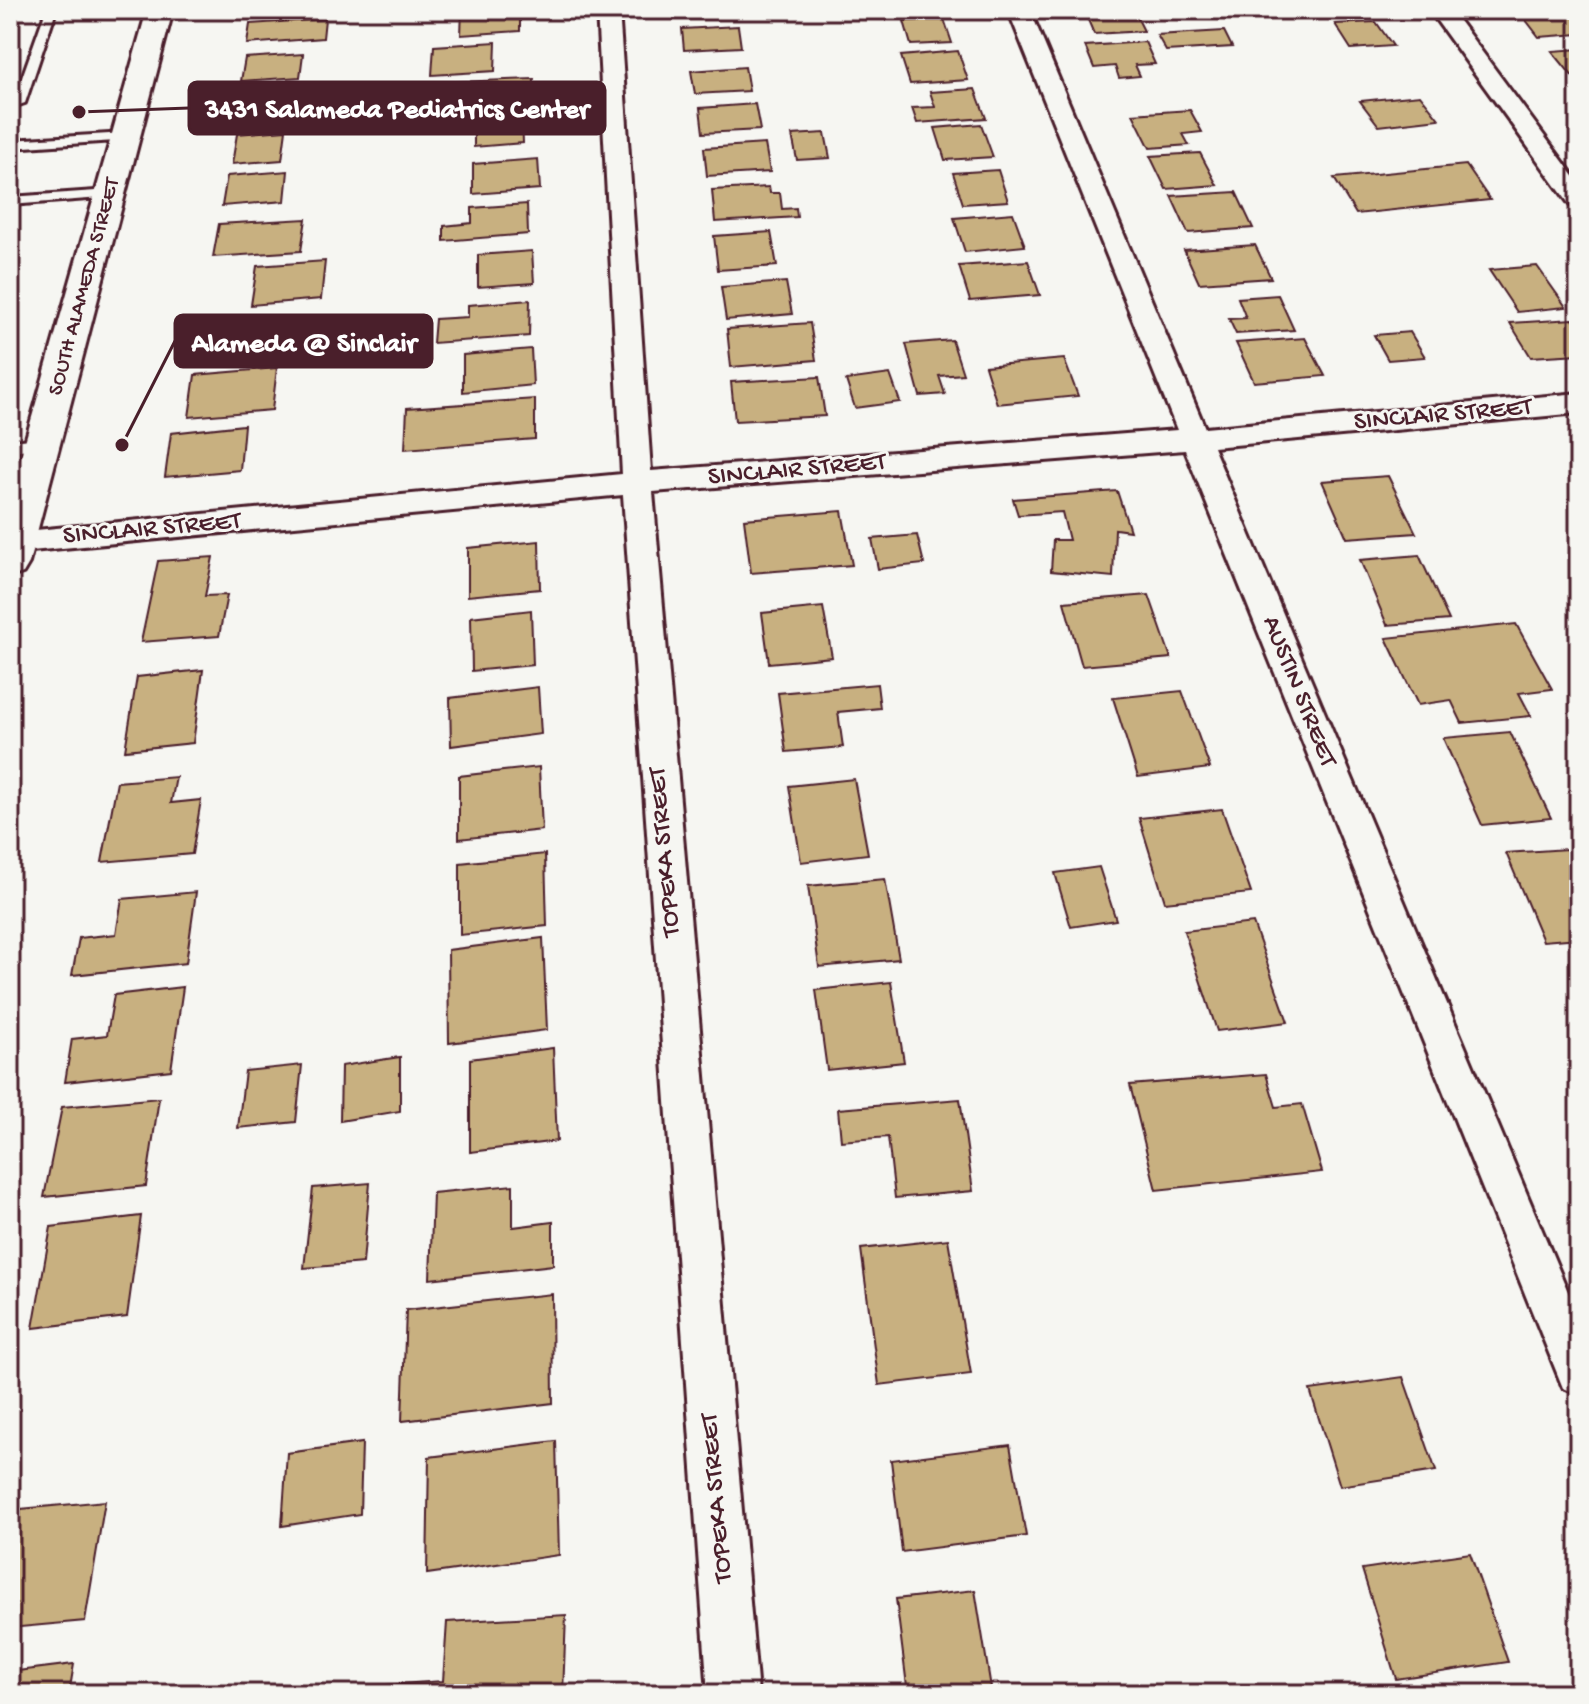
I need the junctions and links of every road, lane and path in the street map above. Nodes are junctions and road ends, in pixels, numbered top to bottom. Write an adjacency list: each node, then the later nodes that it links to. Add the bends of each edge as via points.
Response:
1 (51, 10): 6 (lane, via 19,103)
2 (160, 10): 7 (main road, SOUTH ALAMEDA STREET)
3 (608, 10): 16 (street, TOPEKA STREET)
4 (1019, 10): 13 (street, AUSTIN STREET)
5 (1440, 10): 10 (street)
6 (10, 104)
7 (126, 137): 8 (lane); 9 (main road, SOUTH ALAMEDA STREET)
8 (10, 144)
9 (110, 194): 11 (lane); 14 (main road, SOUTH ALAMEDA STREET)
10 (1579, 200)
11 (10, 201)
12 (1579, 403): 13 (street, SINCLAIR STREET)
13 (1194, 439): 16 (street, SINCLAIR STREET); 18 (street, AUSTIN STREET)
14 (43, 443): 15 (lane); 17 (main road, SOUTH ALAMEDA STREET)
15 (10, 446)
16 (637, 483): 17 (street, SINCLAIR STREET); 19 (street, TOPEKA STREET)
17 (14, 537)
18 (1579, 1372)
19 (733, 1694)

